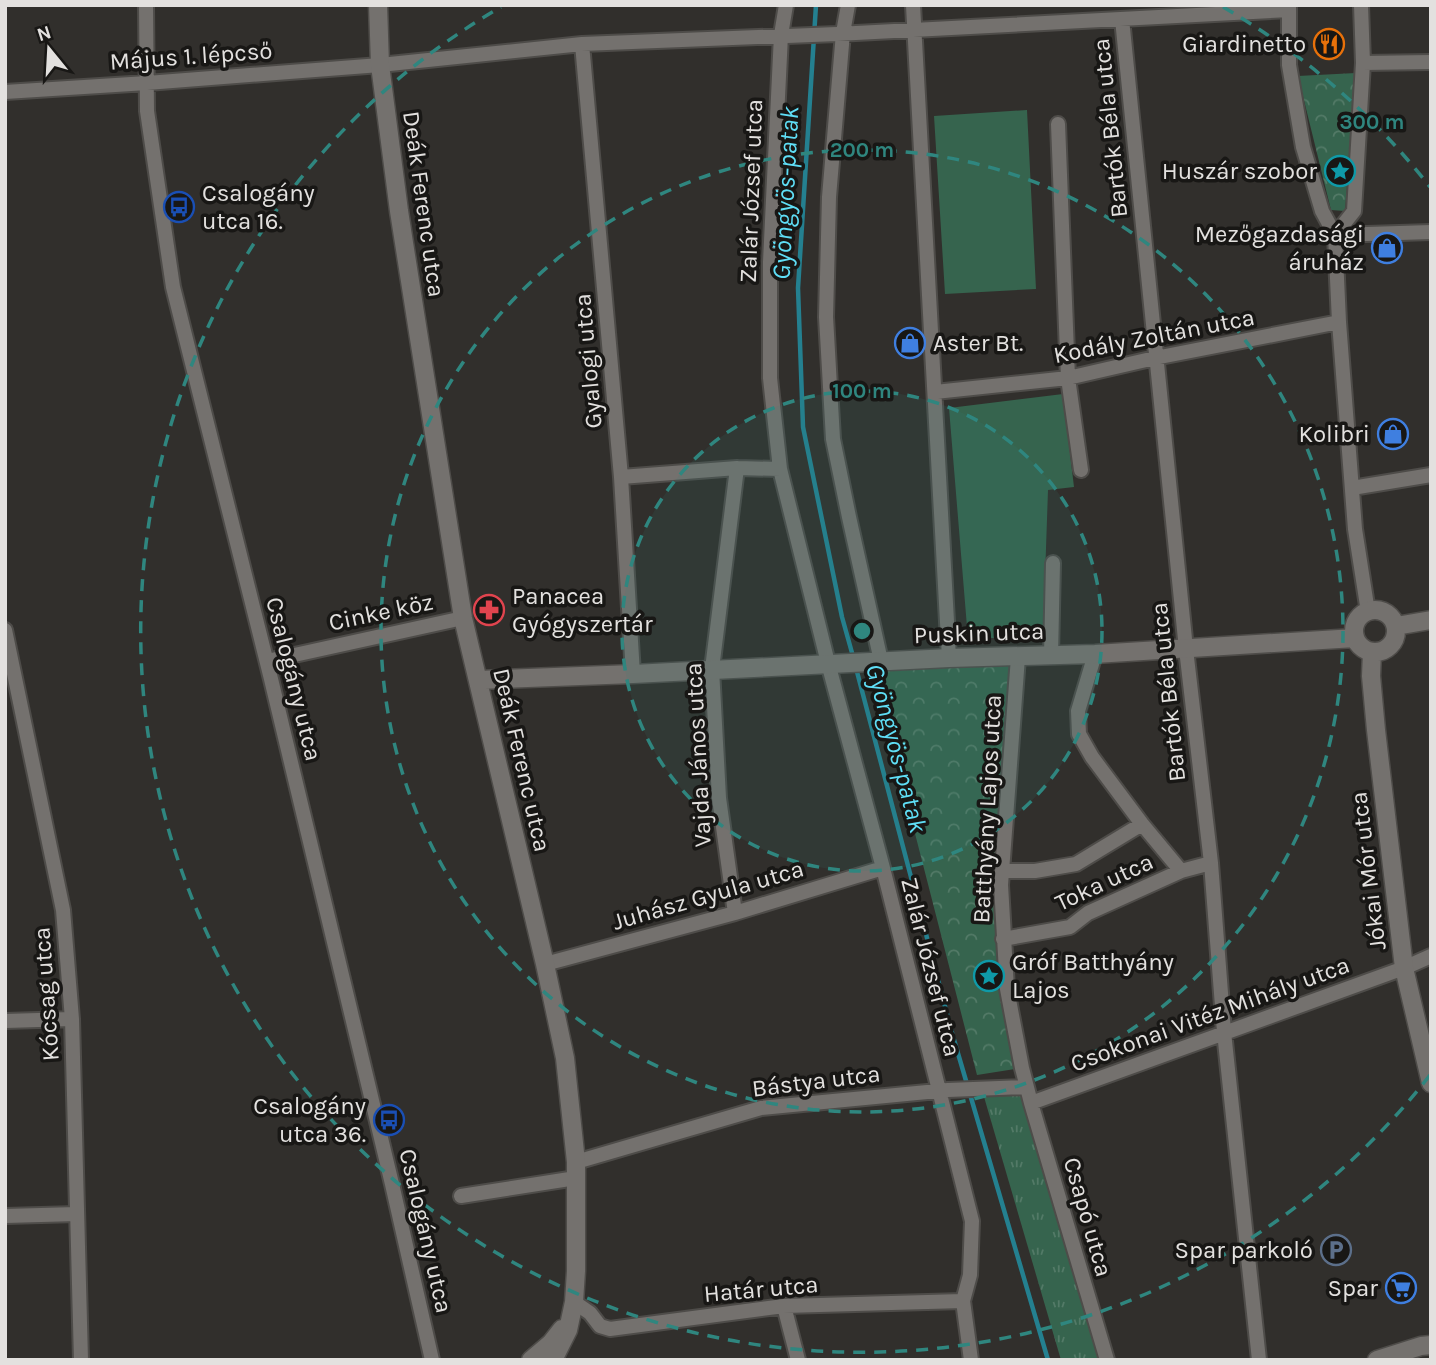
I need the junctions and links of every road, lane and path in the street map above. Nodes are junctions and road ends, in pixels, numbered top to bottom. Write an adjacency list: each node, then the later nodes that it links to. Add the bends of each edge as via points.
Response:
1 (146, 5): 18 (street, Csalogány utca)
2 (378, 5): 17 (street, Deák Ferenc utca)
3 (786, 5): 13 (street, Zalár József utca)
4 (848, 5): 12 (street)
5 (912, 5): 11 (street)
6 (1082, 5): 10 (street)
7 (1361, 5): 16 (street)
8 (1289, 7): 9 (street, Május 1. lépcső); 22 (street, via 1289,65 1303,147 1322,211)
9 (1122, 19): 10 (street, Május 1. lépcső); 24 (street, Bartók Béla utca)
10 (1083, 21): 11 (street, Május 1. lépcső)
11 (913, 30): 12 (street, Május 1. lépcső); 26 (street)
12 (840, 33): 13 (street, Május 1. lépcső); 47 (street, via 826,317 834,439)
13 (786, 35): 14 (street, Május 1. lépcső); 28 (street, Zalár József utca, via 770,262 770,378)
14 (582, 44): 17 (street, Május 1. lépcső); 31 (street, Gyalogi utca)
15 (1431, 62): 16 (street)
16 (1363, 63): 22 (street, via 1354,211)
17 (380, 65): 18 (street, Május 1. lépcső); 35 (street, Deák Ferenc utca)
18 (147, 83): 19 (street, Május 1. lépcső); 46 (street, Csalogány utca, via 147,111 173,287)
19 (5, 92)
20 (1058, 124): 25 (street)
21 (1431, 232): 22 (street)
22 (1335, 235): 23 (street)
23 (1339, 322): 24 (street, Kodály Zoltán utca); 32 (street)
24 (1155, 358): 25 (street, Kodály Zoltán utca); 40 (street, Bartók Béla utca)
25 (1068, 378): 26 (street, Kodály Zoltán utca); 29 (street)
26 (935, 392): 45 (street)
27 (737, 468): 28 (street); 31 (street); 49 (street, Vajda János utca)
28 (780, 469): 48 (street, Zalár József utca)
29 (1081, 470)
30 (1431, 475): 32 (street)
31 (621, 477): 50 (street, Gyalogi utca)
32 (1352, 488): 34 (street)
33 (1053, 563): 43 (street)
34 (1368, 612): 37 (street, via 1385,613); 39 (street, via 1357,621)
35 (463, 618): 46 (street, Cinke köz); 51 (street, Deák Ferenc utca)
36 (1431, 620): 37 (street)
37 (1396, 626): 41 (street, via 1389,647)
38 (5, 630): 62 (street, Kócsag utca, via 63,910)
39 (1356, 638): 40 (street, Puskin utca); 41 (street)
40 (1186, 649): 42 (street, Puskin utca); 53 (street, Bartók Béla utca)
41 (1372, 652): 61 (street, Jókai Mór utca, via 1376,730)
42 (1095, 654): 43 (street, Puskin utca); 52 (street, via 1078,711 1079,734)
43 (1051, 656): 44 (street, Puskin utca)
44 (1017, 657): 45 (street, Puskin utca); 56 (street, Batthyány Lajos utca)
45 (950, 658): 47 (street, Puskin utca)
46 (267, 661): 78 (street, Csalogány utca)
47 (878, 661): 48 (street, Puskin utca)
48 (832, 663): 49 (street, Puskin utca); 54 (street, Zalár József utca)
49 (712, 669): 50 (street, Puskin utca); 57 (street, Vajda János utca, via 719,797)
50 (633, 674): 51 (street, Puskin utca)
51 (478, 680): 60 (street, Deák Ferenc utca)
52 (1142, 824): 55 (street); 56 (street, via 1076,864)
53 (1211, 863): 55 (street, Toka utca); 64 (street, Bartók Béla utca)
54 (883, 868): 57 (street, Juhász Gyula utca); 67 (street, Zalár József utca)
55 (1181, 871): 58 (street, Toka utca, via 1070,927)
56 (1002, 872): 58 (street, Batthyány Lajos utca)
57 (735, 913): 60 (street, Juhász Gyula utca)
58 (1003, 939): 66 (street, Batthyány Lajos utca, via 1007,989)
59 (1431, 956): 61 (street, Csokonai Vitéz Mihály utca)
60 (545, 964): 69 (street, Deák Ferenc utca, via 565,1058)
61 (1404, 968): 64 (street, Csokonai Vitéz Mihály utca); 65 (street, Jókai Mór utca)
62 (72, 1019): 63 (street); 71 (street, Kócsag utca)
63 (5, 1021)
64 (1224, 1032): 68 (street, Csokonai Vitéz Mihály utca); 84 (street, Bartók Béla utca)
65 (1431, 1083)
66 (1027, 1087): 67 (street, Bástya utca); 68 (street, Csapó utca)
67 (943, 1091): 69 (street, Bástya utca, via 761,1108); 73 (street, Zalár József utca, via 972,1221 970,1275)
68 (1031, 1103): 83 (street, Csapó utca)
69 (576, 1170): 70 (street, Bástya utca); 75 (street, Deák Ferenc utca)
70 (461, 1196)
71 (77, 1214): 72 (street); 77 (street, Kócsag utca)
72 (5, 1216)
73 (962, 1301): 74 (street, Határ utca); 82 (street, Zalár József utca)
74 (784, 1306): 75 (street, Határ utca, via 611,1329 600,1326 590,1313); 81 (street)
75 (573, 1310): 79 (street, via 551,1343); 80 (street, Deák Ferenc utca)
76 (1427, 1343): 85 (street)
77 (81, 1360)
78 (432, 1360)
79 (531, 1360)
80 (553, 1360)
81 (798, 1360)
82 (971, 1360)
83 (1107, 1360)
84 (1259, 1360)
85 (1377, 1360)

